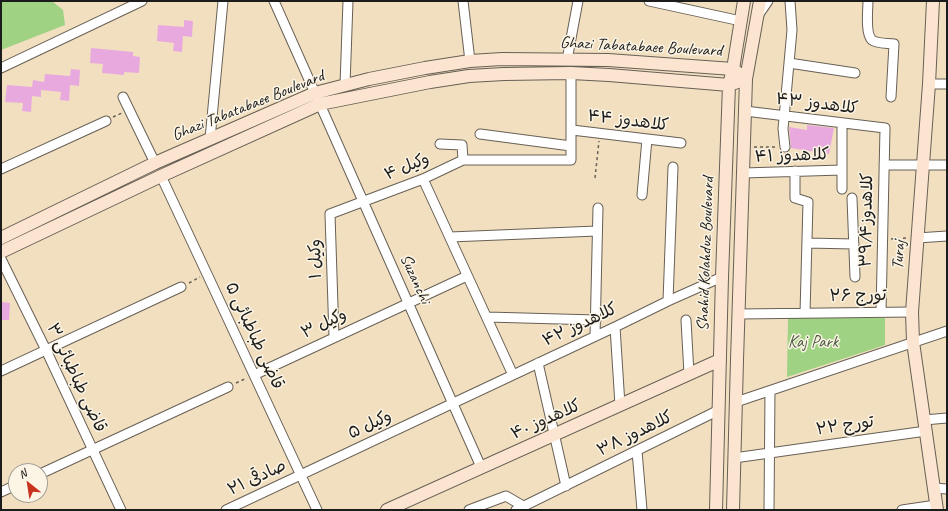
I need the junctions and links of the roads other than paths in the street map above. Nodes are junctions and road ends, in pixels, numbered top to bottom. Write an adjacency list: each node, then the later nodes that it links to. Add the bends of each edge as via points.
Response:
1 (142, 1): 19 (street)
2 (223, 1): 38 (street)
3 (274, 1): 30 (street, Suzanchi)
4 (348, 1): 26 (street)
5 (463, 1): 16 (street)
6 (578, 1): 17 (street)
7 (649, 1): 15 (street)
8 (744, 1): 15 (main road, Shahid Kolahduz Boulevard)
9 (760, 1): 14 (main road, Shahid Kolahduz Boulevard)
10 (768, 1): 14 (street)
11 (790, 1): 18 (street, via 792,30)
12 (868, 1): 29 (street, via 871,39 894,44)
13 (933, 1): 24 (main road, Turaj)
14 (757, 17): 23 (main road, Shahid Kolahduz Boulevard)
15 (741, 21): 20 (main road, Shahid Kolahduz Boulevard)
16 (470, 60): 17 (main road, Ghazi Tabatabaee Boulevard); 26 (main road, Ghazi Tabatabaee Boulevard)
17 (567, 60): 20 (main road, Ghazi Tabatabaee Boulevard, via 608,60)
18 (789, 63): 22 (street); 32 (street)
19 (1, 68)
20 (733, 69): 23 (main road, Ghazi Tabatabaee Boulevard); 27 (main road, Shahid Kolahduz Boulevard)
21 (571, 73): 27 (main road, Ghazi Tabatabaee Boulevard); 30 (main road, Ghazi Tabatabaee Boulevard, via 469,76); 36 (street)
22 (855, 73)
23 (746, 79): 27 (main road, Ghazi Tabatabaee Boulevard); 31 (main road, Shahid Kolahduz Boulevard)
24 (929, 84): 25 (street); 47 (main road, Turaj)
25 (947, 84)
26 (345, 85): 30 (main road, Ghazi Tabatabaee Boulevard)
27 (729, 85): 71 (main road, Shahid Kolahduz Boulevard)
28 (123, 97): 45 (street)
29 (891, 97)
30 (317, 98): 38 (main road, Ghazi Tabatabaee Boulevard); 54 (main road, Ghazi Tabatabaee Boulevard); 59 (street, Suzanchi)
31 (745, 111): 32 (street, کلاهدوز ۴۳); 53 (main road, Shahid Kolahduz Boulevard)
32 (785, 116): 34 (street, کلاهدوز ۴۳); 43 (street)
33 (106, 121): 50 (street)
34 (842, 123): 35 (street, کلاهدوز ۴۳); 51 (street)
35 (885, 128): 46 (street, کلاهدوز۳۹/۴)
36 (572, 130): 39 (street, کلاهدوز ۴۴); 42 (street)
37 (480, 134): 42 (street)
38 (210, 139): 45 (main road, Ghazi Tabatabaee Boulevard)
39 (647, 139): 40 (street, کلاهدوز ۴۴); 57 (street)
40 (680, 143)
41 (440, 144): 44 (street, via 462,146)
42 (571, 146): 44 (street, via 571,160)
43 (785, 147)
44 (463, 160): 55 (street, وکيل ۴)
45 (155, 163): 64 (main road, Ghazi Tabatabaee Boulevard)
46 (884, 165): 47 (street); 76 (street, کلاهدوز۳۹/۴)
47 (923, 165): 48 (street); 65 (main road, Turaj)
48 (947, 165)
49 (673, 167): 74 (street)
50 (1, 169)
51 (842, 170): 52 (street, کلاهدوز ۴۱); 56 (street)
52 (795, 171): 53 (street, کلاهدوز ۴۱); 66 (street, via 795,198 808,202)
53 (743, 173): 79 (main road, Shahid Kolahduz Boulevard)
54 (160, 176): 68 (main road, Ghazi Tabatabaee Boulevard); 94 (street, قاضی طباطبائی ۵)
55 (423, 179): 59 (street, وکيل ۴); 63 (street)
56 (842, 189)
57 (642, 195)
58 (852, 198): 67 (street)
59 (363, 202): 75 (street, Suzanchi); 86 (street, وکيل ۱, via 330,214)
60 (598, 208): 61 (street)
61 (597, 231): 63 (street); 81 (street)
62 (947, 236): 65 (street)
63 (450, 237): 70 (street)
64 (1, 238)
65 (917, 238): 77 (main road, Turaj)
66 (807, 243): 67 (street); 78 (street)
67 (854, 244): 72 (street)
68 (1, 252)
69 (1, 259): 88 (street, قاضی طباطبائی ۳)
70 (468, 276): 75 (street, وکيل ۳); 80 (street)
71 (722, 277): 74 (street, کلاهدوز ۴۲); 89 (main road, Shahid Kolahduz Boulevard)
72 (855, 277)
73 (181, 287): 88 (street)
74 (668, 301): 83 (street, کلاهدوز ۴۲)
75 (408, 303): 86 (street, وکيل ۳); 98 (street, Suzanchi)
76 (881, 312): 77 (street, تورج ۲۶); 78 (street, تورج ۲۶)
77 (912, 312): 87 (main road, Turaj)
78 (805, 313): 79 (street, تورج ۲۶)
79 (738, 314): 97 (main road, Shahid Kolahduz Boulevard)
80 (487, 318): 81 (street); 92 (street)
81 (596, 320): 85 (street)
82 (686, 320): 93 (street)
83 (615, 327): 85 (street, کلاهدوز ۴۲); 99 (street)
84 (947, 331): 87 (street)
85 (596, 336): 90 (street, کلاهدوز ۴۲)
86 (334, 338): 94 (street, وکيل ۳)
87 (913, 342): 96 (street); 102 (main road, Turaj)
88 (46, 350): 91 (street); 104 (street, قاضی طباطبائی ۳)
89 (720, 360): 93 (main road, کلاهدوز ۴۰); 100 (main road, Shahid Kolahduz Boulevard)
90 (538, 363): 92 (street, کلاهدوز ۴۲); 103 (street)
91 (1, 371)
92 (513, 374): 98 (street, کلاهدوز ۴۲)
93 (689, 374): 99 (main road, کلاهدوز ۴۰)
94 (254, 375): 110 (street, قاضی طباطبائی ۵)
95 (228, 387): 104 (street)
96 (770, 392): 97 (street); 106 (street)
97 (736, 402): 107 (main road, Shahid Kolahduz Boulevard)
98 (452, 403): 108 (street, Suzanchi); 110 (street, وکيل ۵)
99 (620, 405): 103 (main road, کلاهدوز ۴۰)
100 (719, 410): 105 (street, کلاهدوز ۳۸); 122 (main road, Shahid Kolahduz Boulevard)
101 (947, 418): 102 (street, تورج ۲۲)
102 (925, 425): 106 (street, تورج ۲۲); 112 (main road, Turaj)
103 (554, 434): 108 (main road, کلاهدوز ۴۰); 111 (street)
104 (93, 450): 109 (street); 117 (street, قاضی طباطبائی ۳)
105 (637, 451): 111 (street, کلاهدوز ۳۸); 121 (street)
106 (769, 453): 107 (street, تورج ۲۲); 124 (street)
107 (734, 458): 123 (main road, Shahid Kolahduz Boulevard)
108 (481, 468): 119 (main road, کلاهدوز ۴۰)
109 (48, 470)
110 (301, 475): 116 (street, صادقی ۲۱); 118 (street, قاضی طباطبائی ۵)
111 (566, 486): 115 (street, کلاهدوز ۳۸)
112 (934, 488): 113 (street); 114 (main road, Turaj)
113 (947, 489)
114 (937, 507): 125 (street)
115 (520, 508): 120 (street, via 506,496)
116 (229, 509)
117 (121, 510)
118 (317, 510)
119 (387, 510)
120 (469, 510)
121 (642, 510)
122 (716, 510)
123 (734, 510)
124 (769, 510)
125 (902, 510)

